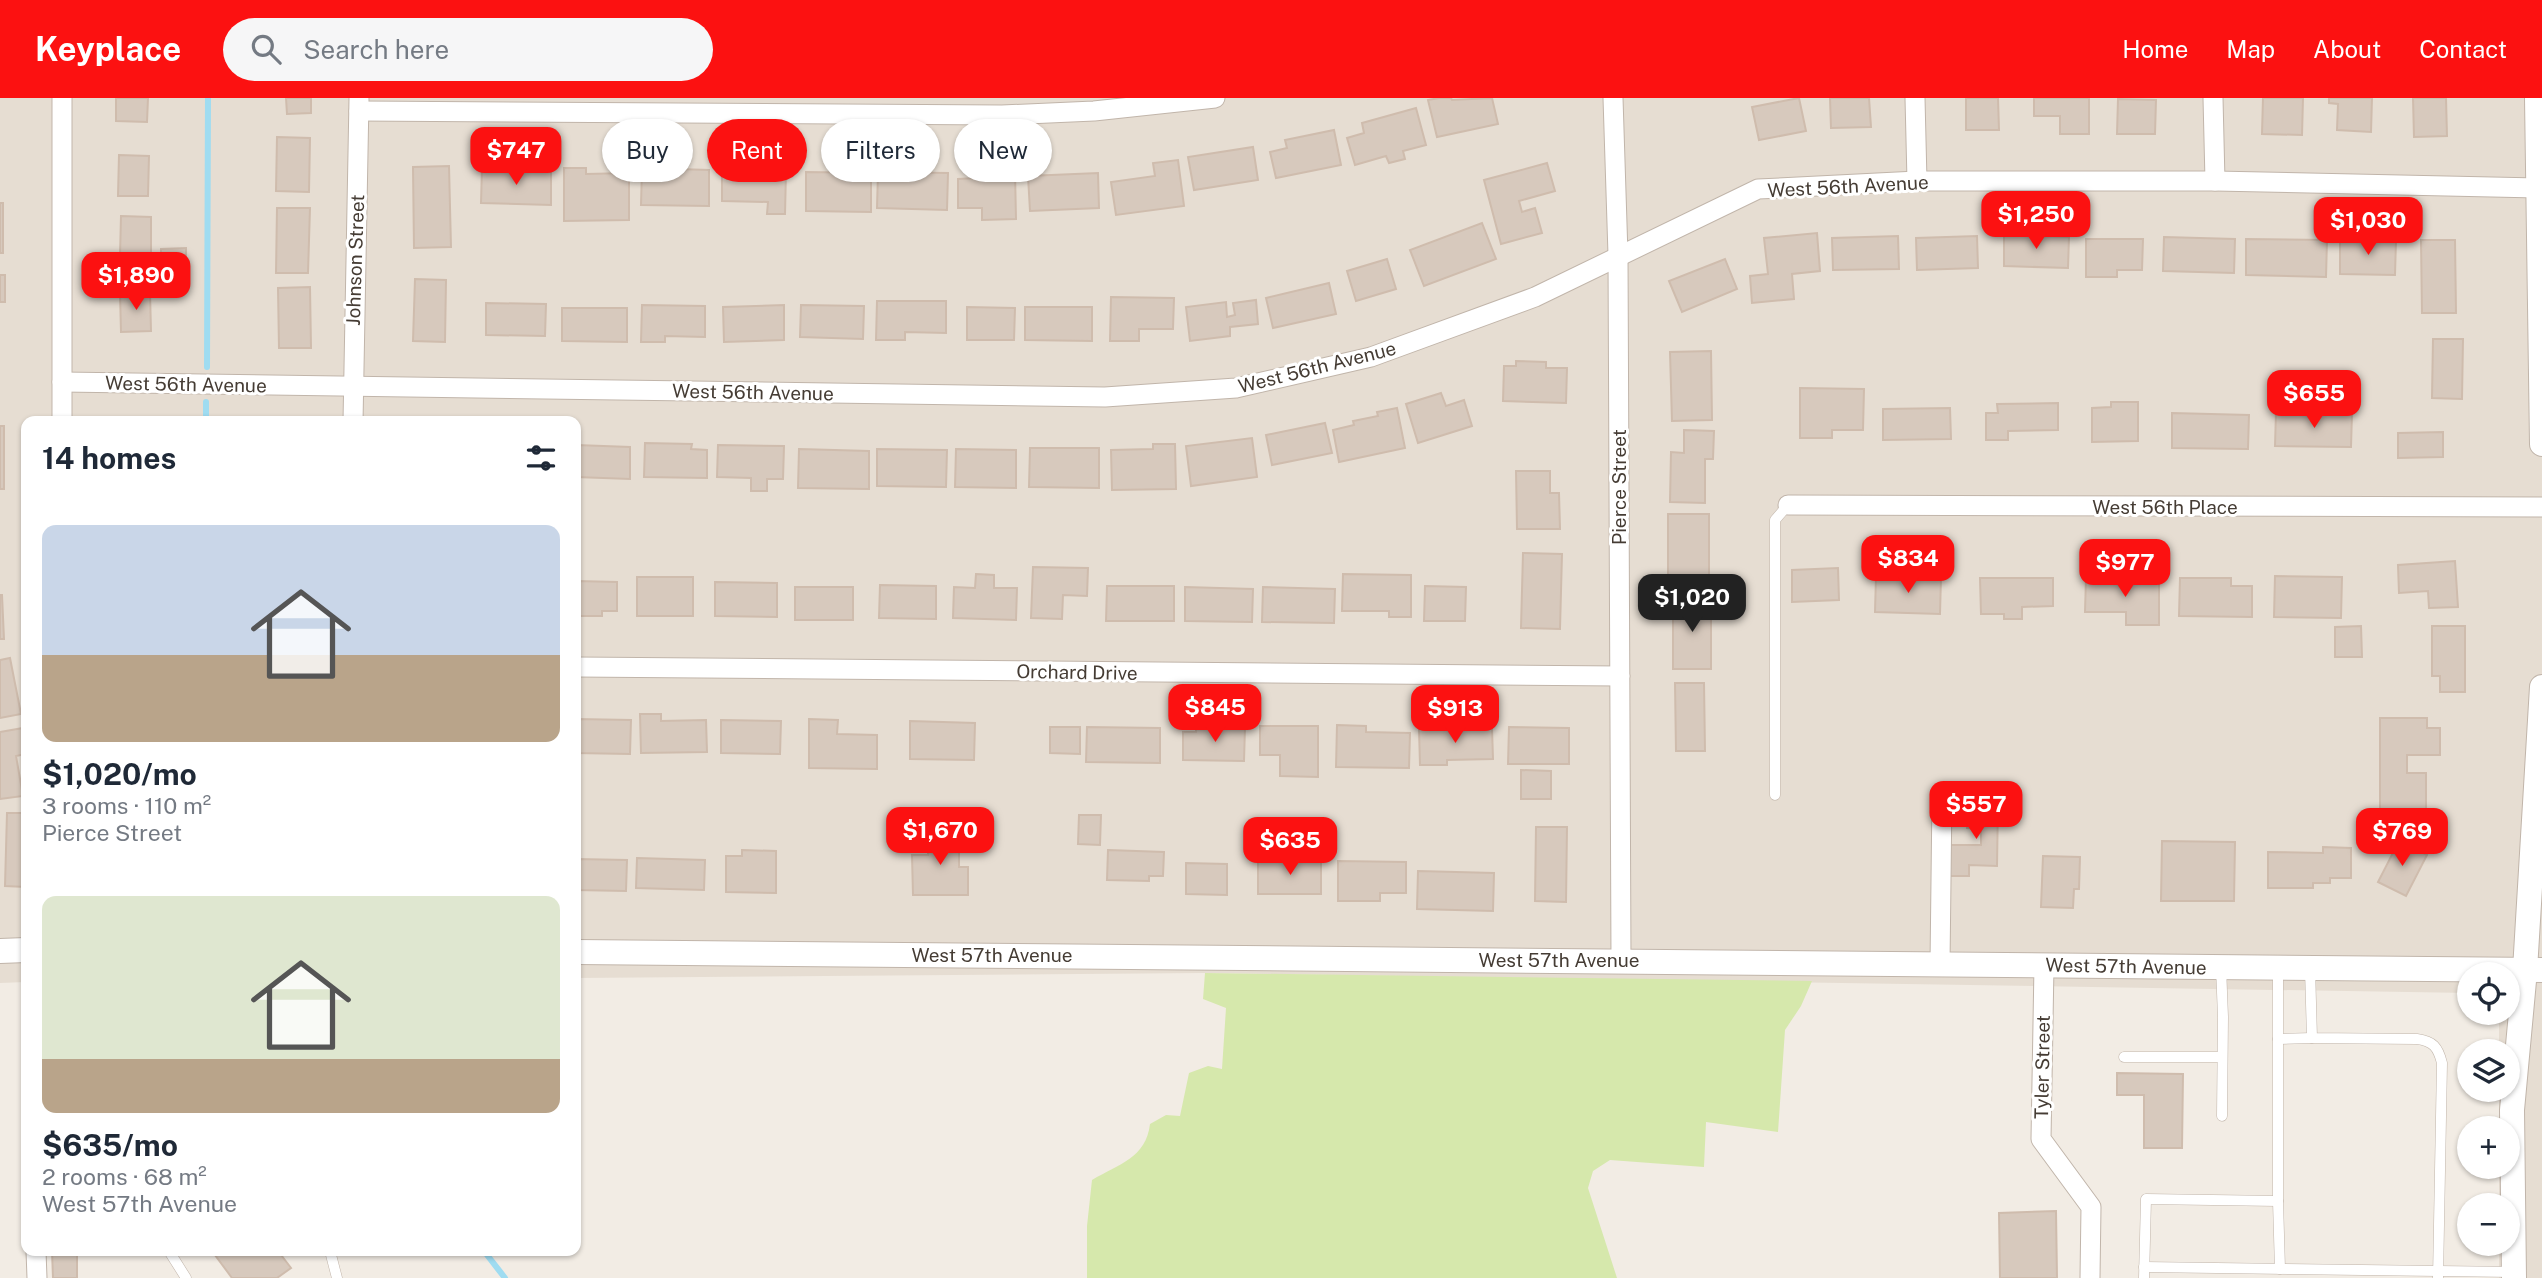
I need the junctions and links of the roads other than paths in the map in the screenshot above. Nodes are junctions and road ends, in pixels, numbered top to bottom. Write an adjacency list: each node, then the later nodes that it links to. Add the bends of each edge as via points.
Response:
1 (62, 98): 12 (street)
2 (1215, 98): 7 (street, via 1002,115)
3 (1613, 98): 11 (street, Pierce Street)
4 (1915, 98): 8 (street)
5 (2213, 98): 9 (street)
6 (2537, 98): 10 (street)
7 (359, 105): 13 (street, Johnson Street)
8 (1917, 181): 9 (street, West 56th Avenue); 11 (street, West 56th Avenue, via 1758,189)
9 (2215, 181): 10 (street, West 56th Avenue)
10 (2538, 188): 16 (street)
11 (1618, 255): 13 (street, West 56th Avenue, via 1535,297 1371,357 1236,387 1105,397); 20 (street, Pierce Street)
12 (62, 382): 13 (street, West 56th Avenue); 14 (street)
13 (352, 386): 15 (street, Johnson Street)
14 (62, 416)
15 (353, 416)
16 (2542, 444)
17 (1788, 505): 18 (street, West 56th Place); 22 (lane, via 1775,520)
18 (2542, 507)
19 (581, 667): 20 (street, Orchard Drive)
20 (1620, 676): 29 (street, Pierce Street)
21 (2542, 687): 24 (street)
22 (1775, 795)
23 (1942, 796): 30 (street)
24 (2537, 856): 25 (street)
25 (2536, 907): 35 (street)
26 (21, 950): 27 (street)
27 (0, 951)
28 (581, 952): 29 (street, West 57th Avenue)
29 (1621, 960): 30 (street, West 57th Avenue)
30 (1940, 964): 31 (street, West 57th Avenue)
31 (2044, 965): 32 (street, West 57th Avenue); 52 (street, Tyler Street, via 2041,1139 2091,1207)
32 (2221, 967): 33 (street, West 57th Avenue); 39 (lane)
33 (2278, 967): 34 (street, West 57th Avenue); 37 (lane)
34 (2310, 968): 35 (street, West 57th Avenue); 36 (lane)
35 (2534, 970): 48 (street, via 2512,1110)
36 (2312, 1038): 37 (lane); 47 (lane, via 2417,1039 2438,1048 2442,1063)
37 (2278, 1039): 41 (lane)
38 (2124, 1056): 39 (lane)
39 (2222, 1057): 40 (lane)
40 (2222, 1116)
41 (2278, 1201): 45 (lane); 46 (lane, via 2146,1199)
42 (36, 1256): 49 (street)
43 (172, 1256): 50 (lane)
44 (331, 1256): 51 (lane)
45 (2280, 1269): 46 (lane); 47 (lane)
46 (2144, 1273)
47 (2438, 1274): 48 (lane)
48 (2514, 1275)
49 (37, 1278)
50 (186, 1278)
51 (337, 1278)
52 (2090, 1278)

